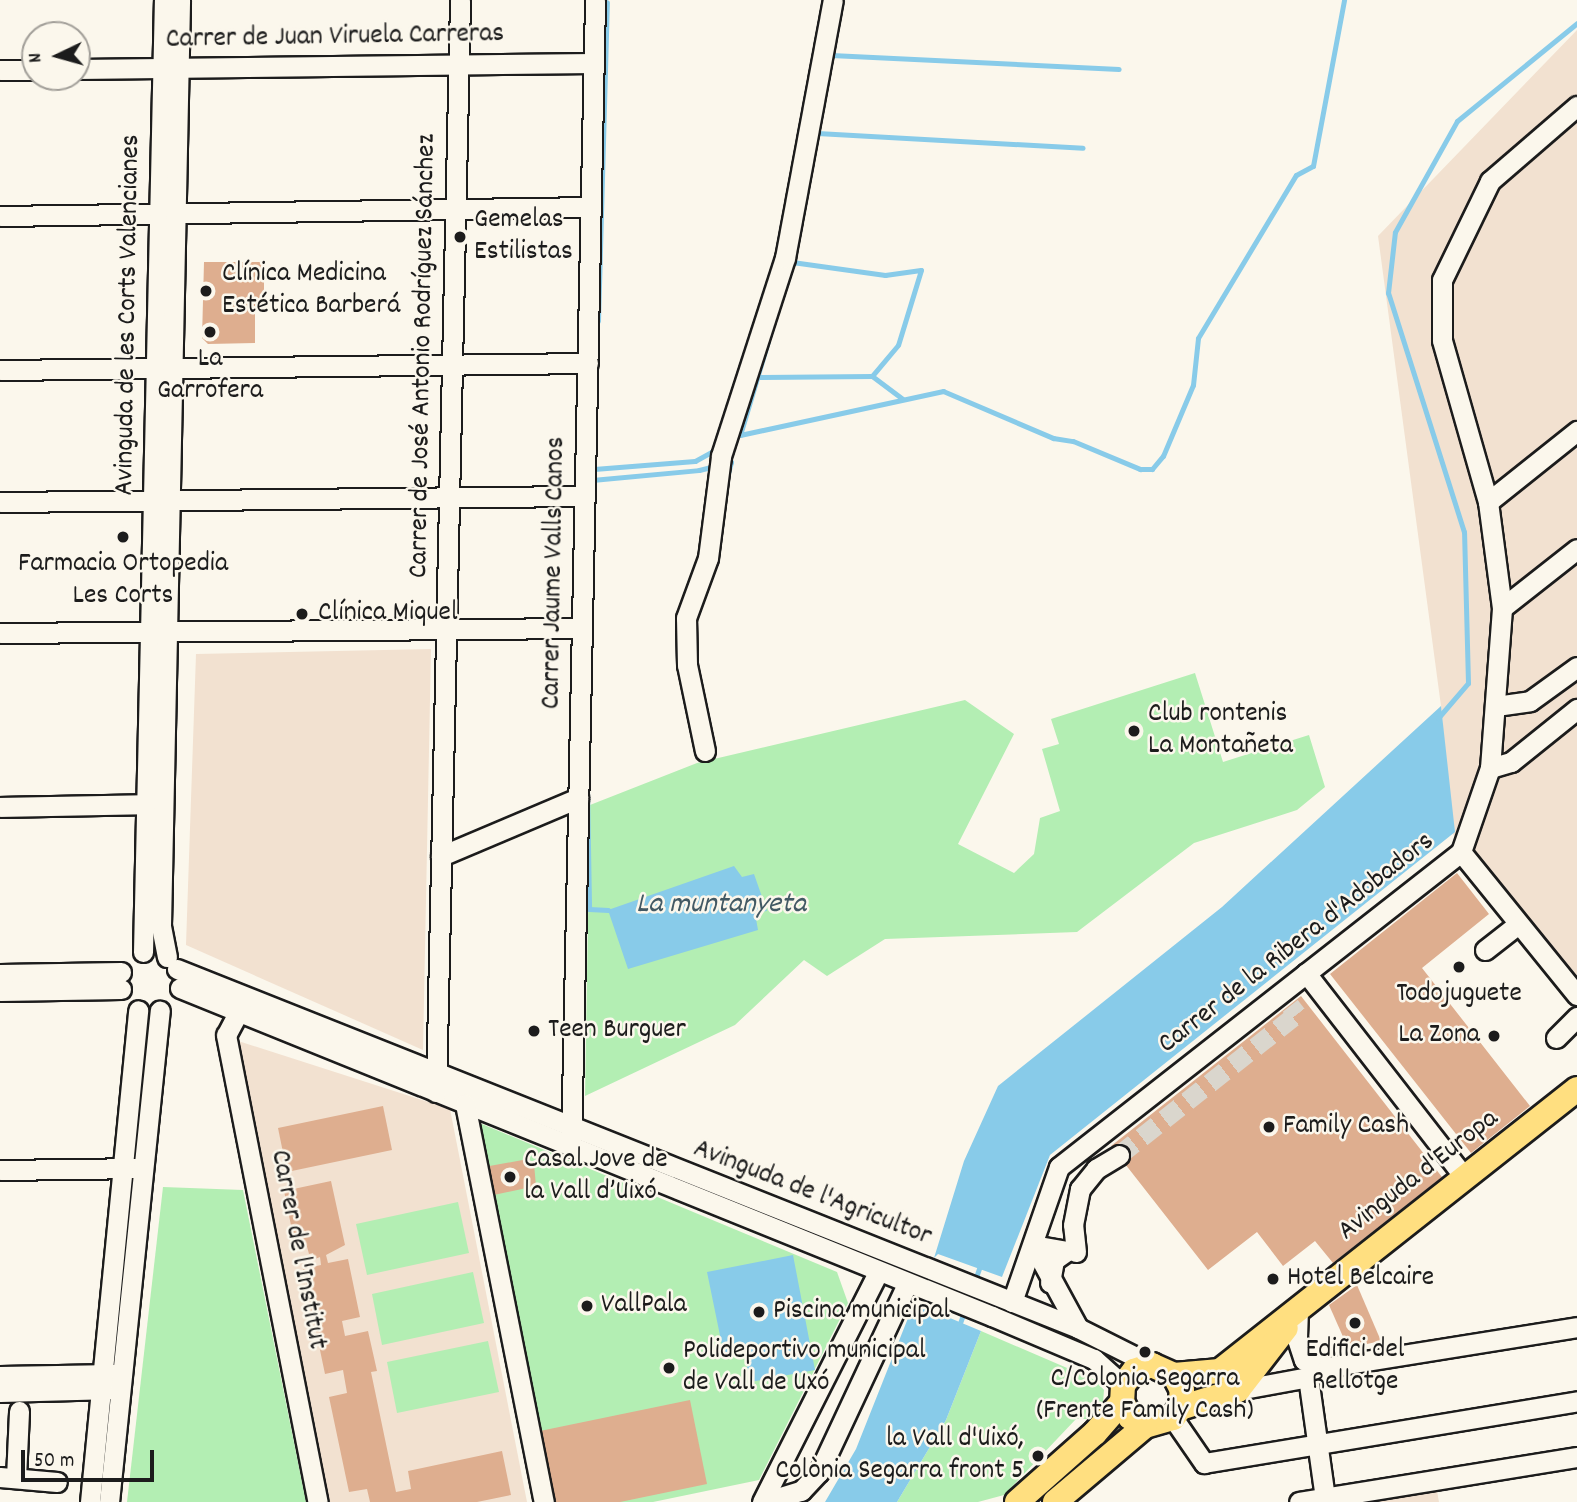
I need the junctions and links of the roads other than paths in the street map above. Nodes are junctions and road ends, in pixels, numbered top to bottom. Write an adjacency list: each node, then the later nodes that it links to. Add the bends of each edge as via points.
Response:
1 (164, 0): 8 (street, Avinguda de les Corts Valencianes)
2 (180, 0): 8 (street, Avinguda de les Corts Valencianes)
3 (460, 0): 7 (street, Carrer de José Antonio Rodríguez Sánchez)
4 (595, 0): 6 (street, Carrer Jaume Valls Canos)
5 (833, 0): 36 (street, via 785,258 721,456 708,558 687,618 687,665)
6 (594, 62): 7 (street, Carrer de Juan Viruela Carreras); 13 (street, Carrer Jaume Valls Canos)
7 (458, 64): 8 (street, Carrer de Juan Viruela Carreras); 14 (street, Carrer de José Antonio Rodríguez Sánchez)
8 (171, 68): 9 (street, Carrer de Juan Viruela Carreras); 15 (street, Avinguda de les Corts Valencianes)
9 (91, 69)
10 (0, 70): 11 (street)
11 (21, 70)
12 (1577, 106): 26 (street, Carrer de la Ribera d'Adobadors, via 1490,181 1442,280 1442,340)
13 (591, 207): 14 (street); 17 (street, Carrer Jaume Valls Canos)
14 (455, 209): 15 (street); 18 (street, Carrer de José Antonio Rodríguez Sánchez)
15 (168, 214): 16 (street); 19 (street, Avinguda de les Corts Valencianes)
16 (0, 216)
17 (587, 363): 18 (street); 22 (street, Carrer Jaume Valls Canos)
18 (452, 365): 19 (street); 23 (street, Carrer de José Antonio Rodríguez Sánchez)
19 (164, 368): 20 (street); 24 (street, Avinguda de les Corts Valencianes)
20 (0, 370)
21 (1577, 431): 26 (street)
22 (585, 496): 23 (street); 29 (street, Carrer Jaume Valls Canos)
23 (449, 498): 24 (street); 30 (street, Carrer de José Antonio Rodríguez Sánchez)
24 (161, 500): 25 (street); 31 (street, Avinguda de les Corts Valencianes)
25 (0, 502)
26 (1488, 502): 28 (street, Carrer de la Ribera d'Adobadors)
27 (1577, 549): 28 (street)
28 (1502, 608): 34 (street, Carrer de la Ribera d'Adobadors)
29 (582, 628): 30 (street); 38 (street, Carrer Jaume Valls Canos)
30 (446, 629): 31 (street); 42 (street, Carrer de José Antonio Rodríguez Sánchez)
31 (159, 632): 32 (street); 39 (street, Avinguda de les Corts Valencianes)
32 (0, 633)
33 (1577, 667): 34 (street, via 1530,701)
34 (1496, 706): 37 (street, Carrer de la Ribera d'Adobadors)
35 (1574, 717): 37 (street, via 1511,762)
36 (705, 751)
37 (1490, 768): 41 (street, Carrer de la Ribera d'Adobadors)
38 (578, 798): 42 (street); 60 (street, Carrer Jaume Valls Canos)
39 (155, 804): 40 (street); 45 (street, Avinguda de les Corts Valencianes); 46 (street, Avinguda de les Corts Valencianes, via 161,925)
40 (0, 807)
41 (1461, 852): 43 (street); 47 (street, Carrer de la Ribera d'Adobadors)
42 (441, 856): 57 (street, Carrer de José Antonio Rodríguez Sánchez)
43 (1517, 925): 44 (street); 51 (street)
44 (1485, 950)
45 (142, 953): 46 (street); 49 (street)
46 (175, 971): 53 (street); 54 (street, Avinguda de l'Agricultor); 57 (street, Avinguda de l'Agricultor)
47 (1306, 973): 65 (street); 66 (street, Carrer de la Ribera d'Adobadors, via 1285,999 1154,1102 1059,1167)
48 (0, 974): 49 (street)
49 (121, 981): 50 (street); 52 (street)
50 (0, 991)
51 (1577, 995)
52 (138, 1010): 53 (street); 62 (street)
53 (160, 1011): 63 (street)
54 (239, 1011): 57 (street, Avinguda de l'Agricultor); 95 (street, Carrer de l'Institut, via 226,1035)
55 (1577, 1017): 56 (street)
56 (1556, 1038)
57 (436, 1083): 59 (street, Avinguda de l'Agricultor); 60 (street, Avinguda de l'Agricultor)
58 (1577, 1089): 65 (main road, Avinguda d'Europa)
59 (465, 1104): 60 (street, Avinguda de l'Agricultor); 96 (street)
60 (571, 1138): 68 (street, Avinguda de l'Agricultor); 71 (street, Avinguda de l'Agricultor)
61 (1119, 1155): 67 (street, via 1097,1169 1080,1189 1073,1225)
62 (123, 1168): 63 (street); 64 (street); 80 (street)
63 (144, 1168): 80 (street)
64 (0, 1170)
65 (1465, 1178): 72 (main road, Avinguda d'Europa)
66 (1033, 1245): 69 (street); 69 (street, via 1067,1251 1054,1260); 71 (street, Carrer de la Ribera d'Adobadors)
67 (1076, 1252)
68 (878, 1272): 70 (street, Avinguda de l'Agricultor); 97 (street)
69 (1049, 1283): 74 (street)
70 (913, 1286): 83 (street, Avinguda de l'Agricultor, via 1094,1359); 97 (street, via 819,1472 801,1491)
71 (1005, 1300): 74 (street, Avinguda de l'Agricultor)
72 (1298, 1310): 75 (main road, Avinguda d'Europa); 76 (main road, Avinguda d'Europa); 77 (street, via 1297,1339)
73 (1577, 1327): 77 (street)
74 (1078, 1328): 78 (street, Avinguda de l'Agricultor)
75 (1270, 1353): 76 (street); 77 (street); 81 (main road, Avinguda d'Europa)
76 (1240, 1356): 78 (main road, Avinguda d'Europa, via 1220,1371)
77 (1306, 1368): 81 (street); 88 (street)
78 (1163, 1370): 83 (main road, via 1134,1371); 86 (main road, via 1182,1390)
79 (0, 1376): 80 (street)
80 (112, 1381): 82 (street); 93 (street); 94 (street)
81 (1238, 1390): 86 (main road)
82 (0, 1392)
83 (1122, 1394): 87 (main road, via 1130,1418); 98 (main road, via 1096,1433)
84 (1577, 1401): 88 (street)
85 (19, 1410): 90 (street)
86 (1177, 1413): 87 (main road); 88 (street, via 1204,1463)
87 (1145, 1426): 99 (main road)
88 (1317, 1444): 92 (street)
89 (1577, 1457): 92 (street)
90 (8, 1477): 91 (street)
91 (57, 1482)
92 (1325, 1498): 100 (street)
93 (90, 1502)
94 (109, 1502)
95 (318, 1502)
96 (544, 1502)
97 (763, 1502)
98 (1017, 1502)
99 (1055, 1502)
100 (1299, 1502)

